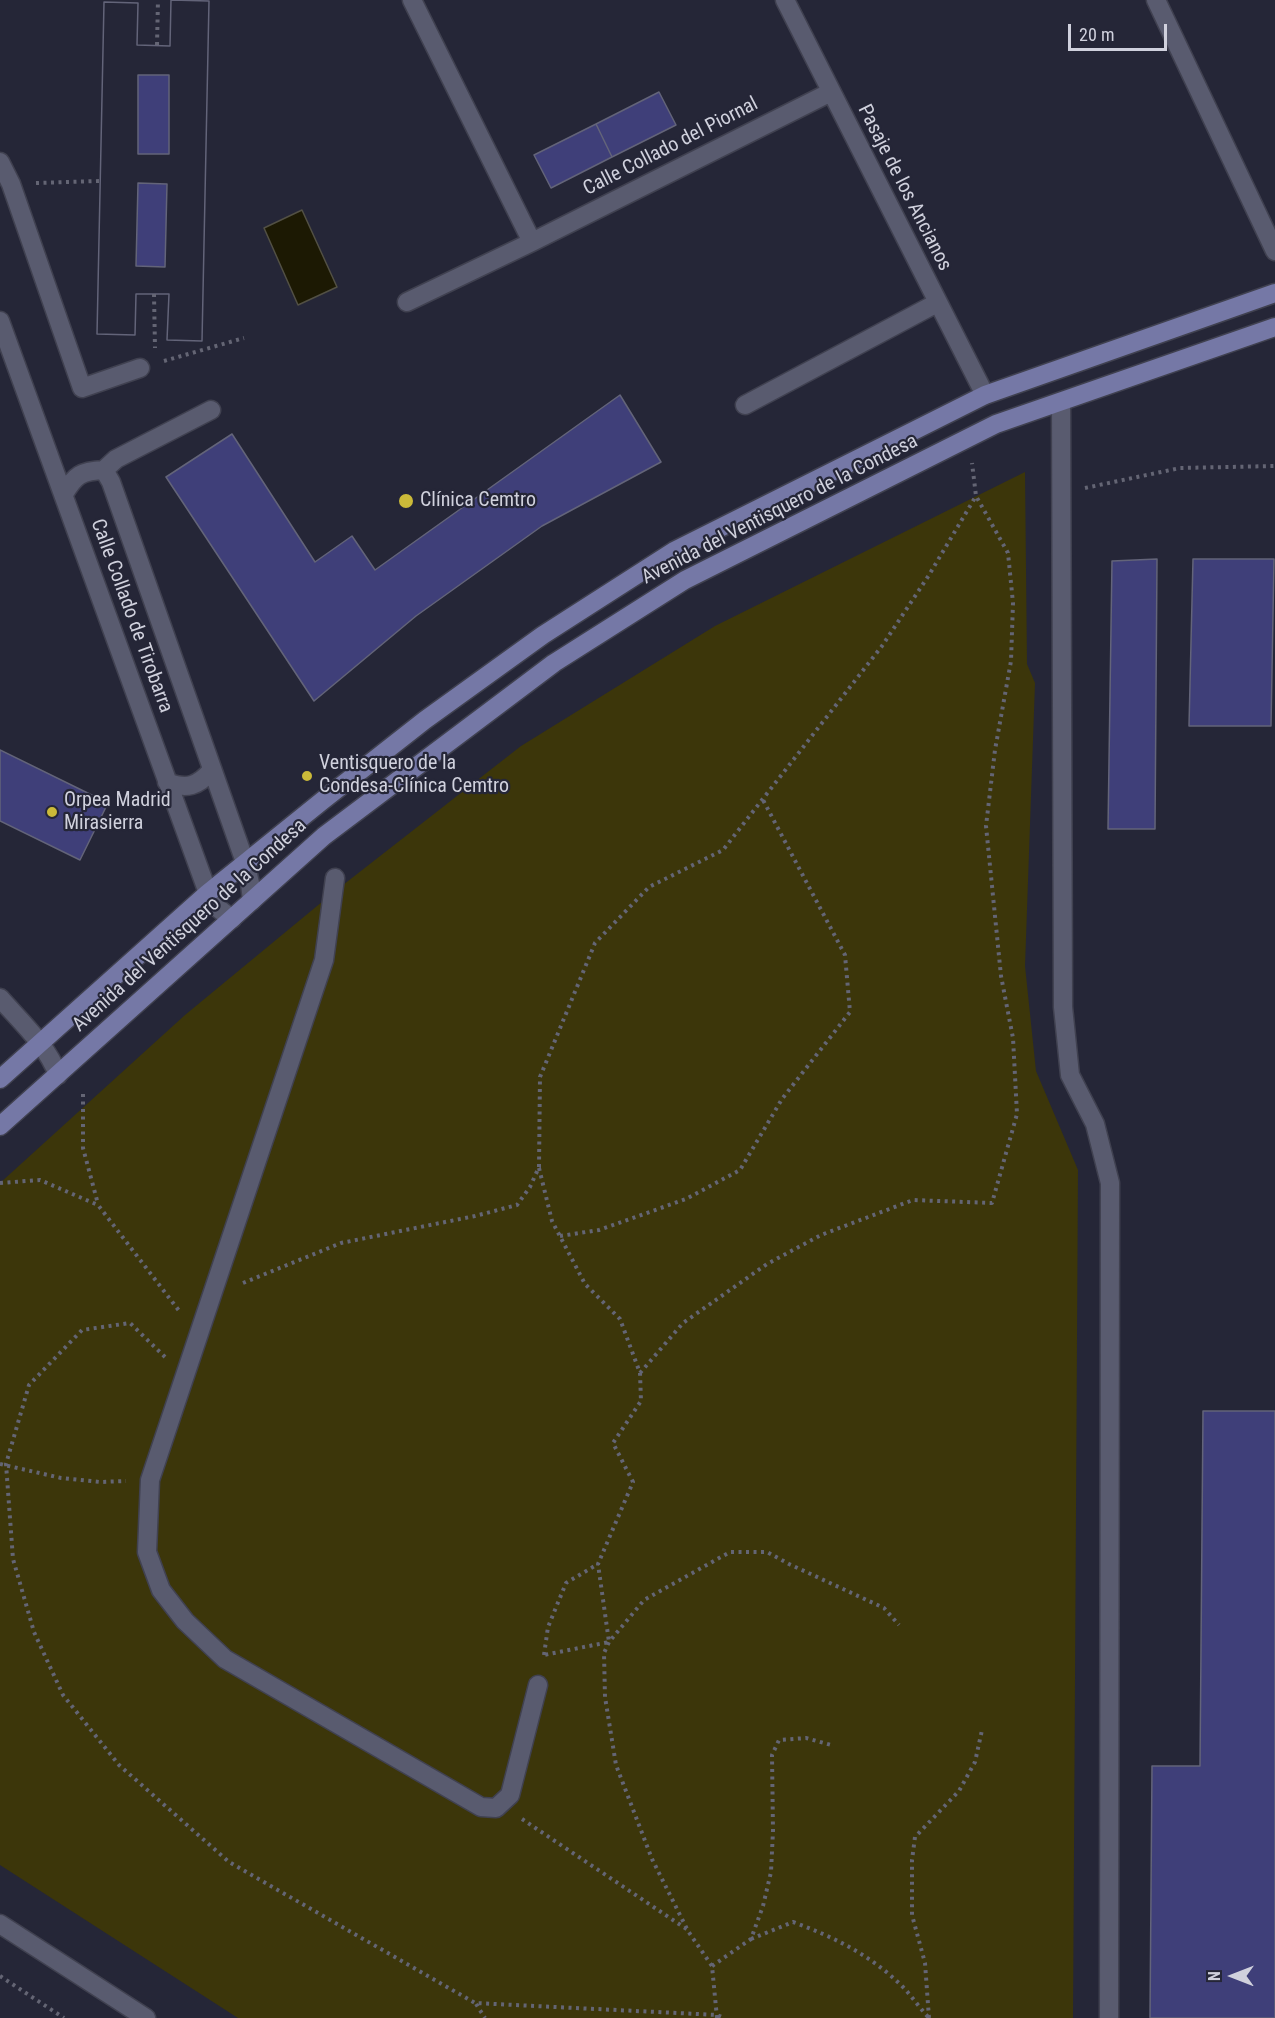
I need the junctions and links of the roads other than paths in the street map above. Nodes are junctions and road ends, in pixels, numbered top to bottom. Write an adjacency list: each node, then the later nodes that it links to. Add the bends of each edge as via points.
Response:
1 (412, 0): 6 (street)
2 (785, 0): 4 (street, Pasaje de los Ancianos)
3 (1156, 0): 7 (street)
4 (831, 92): 6 (street, Calle Collado del Piornal); 10 (street, Pasaje de los Ancianos)
5 (0, 162): 13 (street, via 82,388)
6 (532, 242): 9 (street, Calle Collado del Piornal)
7 (1275, 251)
8 (1275, 293): 14 (main road, Avenida del Ventisquero de la Condesa)
9 (407, 302)
10 (937, 303): 14 (street, Pasaje de los Ancianos); 16 (street)
11 (0, 321): 19 (street, Calle Collado de Tirobarra)
12 (1275, 327): 15 (main road, Avenida del Ventisquero de la Condesa)
13 (148, 366)
14 (985, 395): 22 (main road, Avenida del Ventisquero de la Condesa, via 674,551 543,636 434,714)
15 (1061, 402): 25 (main road, Avenida del Ventisquero de la Condesa, via 996,424 685,580 554,663 324,836); 35 (street, via 1063,1007 1070,1075 1095,1124 1110,1183)
16 (745, 405)
17 (211, 410): 18 (street, via 116,459)
18 (104, 470): 19 (street, via 80,475); 20 (street)
19 (64, 494): 21 (street, Calle Collado de Tirobarra)
20 (212, 770): 21 (street, via 188,786); 22 (street)
21 (167, 782): 24 (street, Calle Collado de Tirobarra)
22 (245, 862): 24 (main road, Avenida del Ventisquero de la Condesa); 25 (street)
23 (334, 878): 32 (street, via 324,960 150,1480 147,1551 161,1590 185,1621 225,1659 482,1807 496,1808 510,1795)
24 (208, 893): 26 (street, Calle Collado de Tirobarra); 28 (main road, Avenida del Ventisquero de la Condesa)
25 (252, 901): 26 (main road, Avenida del Ventisquero de la Condesa)
26 (232, 919): 29 (main road, Avenida del Ventisquero de la Condesa)
27 (0, 998): 28 (street)
28 (40, 1044): 29 (street); 30 (main road, Avenida del Ventisquero de la Condesa)
29 (58, 1075): 31 (main road, Avenida del Ventisquero de la Condesa)
30 (0, 1079)
31 (0, 1126)
32 (538, 1684)
33 (0, 1924): 34 (street)
34 (146, 2018)
35 (1109, 2018)

